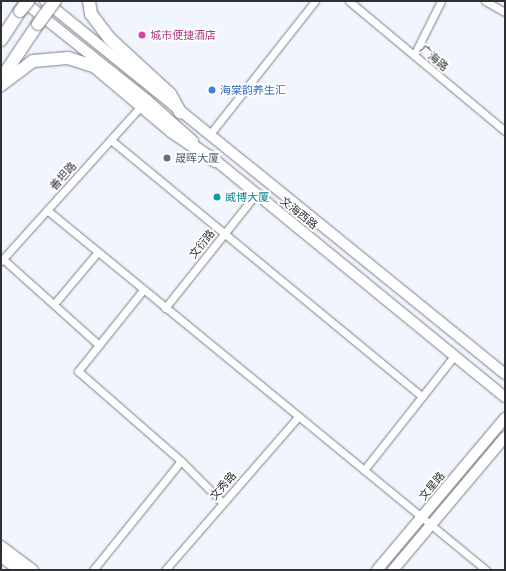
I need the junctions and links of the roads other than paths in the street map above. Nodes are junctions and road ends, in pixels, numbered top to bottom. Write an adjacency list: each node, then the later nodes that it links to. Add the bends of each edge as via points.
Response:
1 (28, 1): 9 (highway, bridge)
2 (45, 1): 16 (main road, 文海西路)
3 (55, 1): 13 (highway, bridge)
4 (89, 1): 16 (highway, via 91,14 109,38 170,94)
5 (315, 1): 18 (street)
6 (349, 1): 12 (street, 广海路)
7 (441, 1): 12 (street)
8 (485, 1): 10 (street)
9 (22, 6): 11 (highway); 20 (main road, 文海西路, via 148,100)
10 (505, 12)
11 (1, 40)
12 (414, 55): 17 (street, 广海路)
13 (1, 79)
14 (1, 85): 15 (highway, via 32,61 68,58 95,67)
15 (141, 106): 19 (street, 善坦路); 20 (highway, via 171,131)
16 (180, 112): 18 (main road, 文海西路)
17 (505, 132)
18 (210, 134): 31 (main road, 文海西路)
19 (111, 140): 22 (street, 善坦路); 23 (street)
20 (215, 161): 21 (main road, 文海西路)
21 (256, 194): 23 (street, 文衍路); 30 (main road, 文海西路)
22 (47, 210): 24 (street); 25 (street, 善坦路)
23 (224, 233): 28 (street, 文衍路); 32 (street)
24 (97, 253): 26 (street); 27 (street)
25 (2, 260): 27 (street)
26 (143, 290): 28 (street); 29 (street)
27 (54, 304): 29 (street)
28 (165, 308): 34 (street)
29 (99, 345): 37 (street, via 78,371)
30 (454, 356): 32 (street); 33 (main road, 文海西路)
31 (505, 374)
32 (422, 396): 38 (street)
33 (505, 397)
34 (298, 416): 38 (street); 39 (street, 文秀路)
35 (505, 418): 40 (main road, 文星路)
36 (505, 437): 41 (main road)
37 (181, 461): 39 (street); 46 (street)
38 (364, 470): 40 (street)
39 (223, 503): 47 (street, 文秀路)
40 (422, 517): 41 (street); 48 (main road, 文星路)
41 (431, 525): 49 (main road); 50 (street)
42 (1, 546): 45 (main road)
43 (1, 557): 44 (main road)
44 (19, 570)
45 (33, 570)
46 (93, 570)
47 (165, 570)
48 (377, 570)
49 (393, 570)
50 (486, 570)

